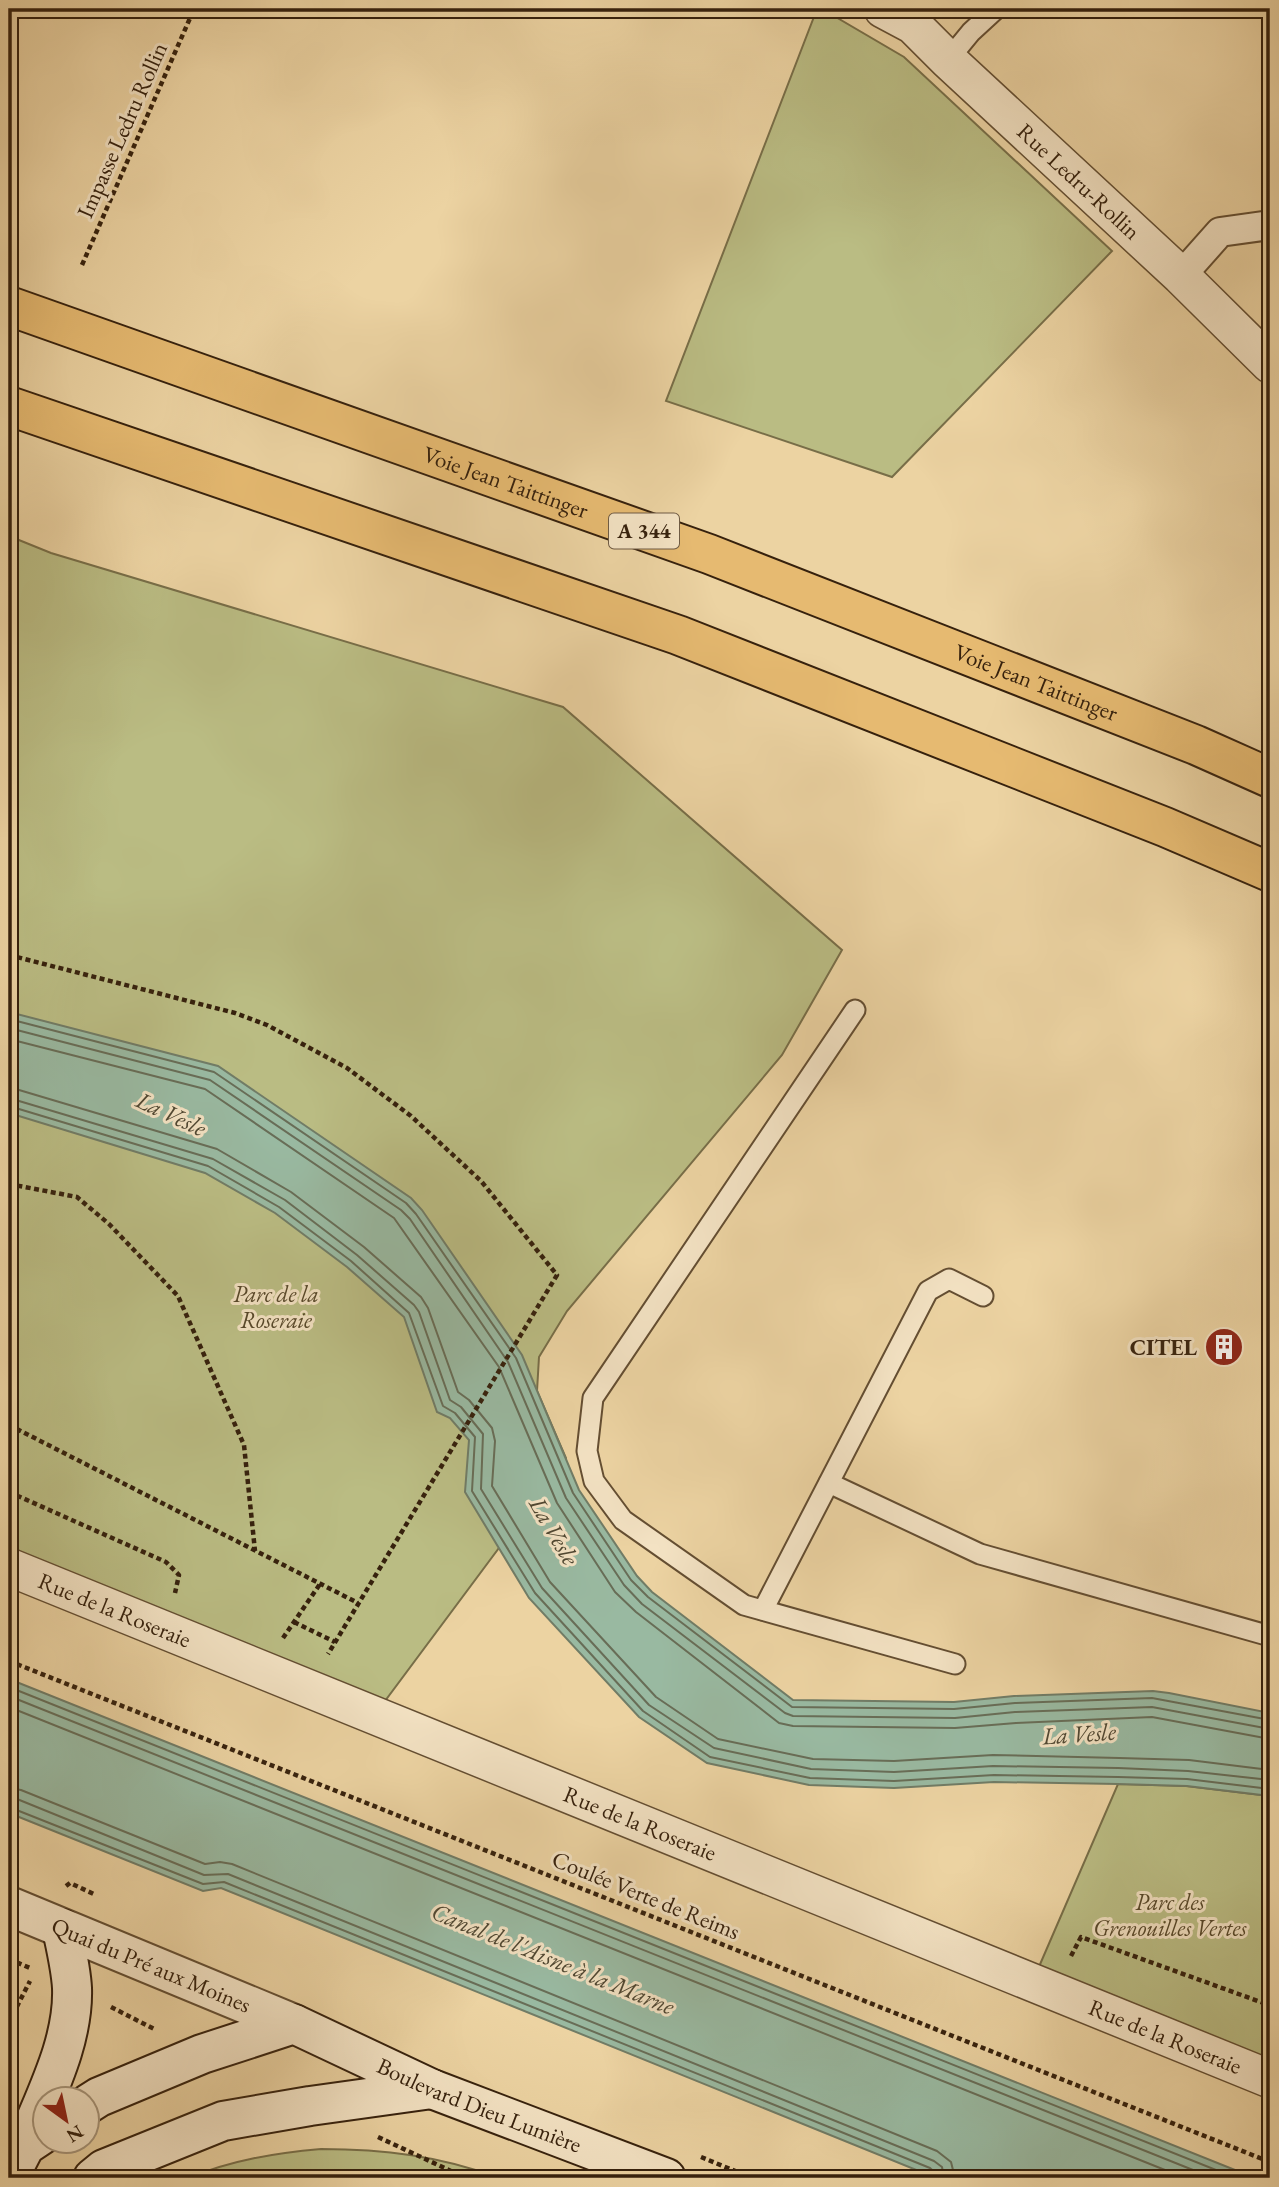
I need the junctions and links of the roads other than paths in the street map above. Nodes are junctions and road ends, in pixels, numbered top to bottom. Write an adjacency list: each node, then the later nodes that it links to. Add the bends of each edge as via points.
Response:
1 (883, 9): 3 (street, Rue Ledru-Rollin, via 913,25)
2 (996, 9): 3 (lane)
3 (948, 60): 5 (street, Rue Ledru-Rollin)
4 (1270, 225): 5 (street, via 1220,232)
5 (1181, 276): 7 (street, Rue Ledru-Rollin)
6 (9, 306): 9 (highway, Voie Jean Taittinger / A 344, via 709,554)
7 (1270, 364)
8 (9, 406): 10 (highway, via 678,635)
9 (1270, 778)
10 (1270, 872)
11 (855, 1010): 15 (lane, via 593,1398 587,1451 594,1481 623,1520 744,1605)
12 (984, 1296): 13 (lane, via 948,1279 928,1291)
13 (829, 1483): 15 (lane); 16 (lane, via 980,1554)
14 (9, 1567): 21 (street, Rue de la Roseraie)
15 (763, 1610): 17 (lane)
16 (1270, 1636)
17 (955, 1664)
18 (9, 1906): 19 (main road, Quai du Pré aux Moines)
19 (62, 1929): 20 (main road, Quai du Pré aux Moines); 24 (main road, via 72,1987 71,2013 63,2050)
20 (294, 2024): 22 (main road, Boulevard Dieu Lumière); 23 (main road, via 202,2054)
21 (1270, 2079)
22 (432, 2089): 25 (main road, via 223,2121 104,2169); 26 (main road, Boulevard Dieu Lumière)
23 (102, 2096)
24 (26, 2152)
25 (93, 2178)
26 (666, 2178)

